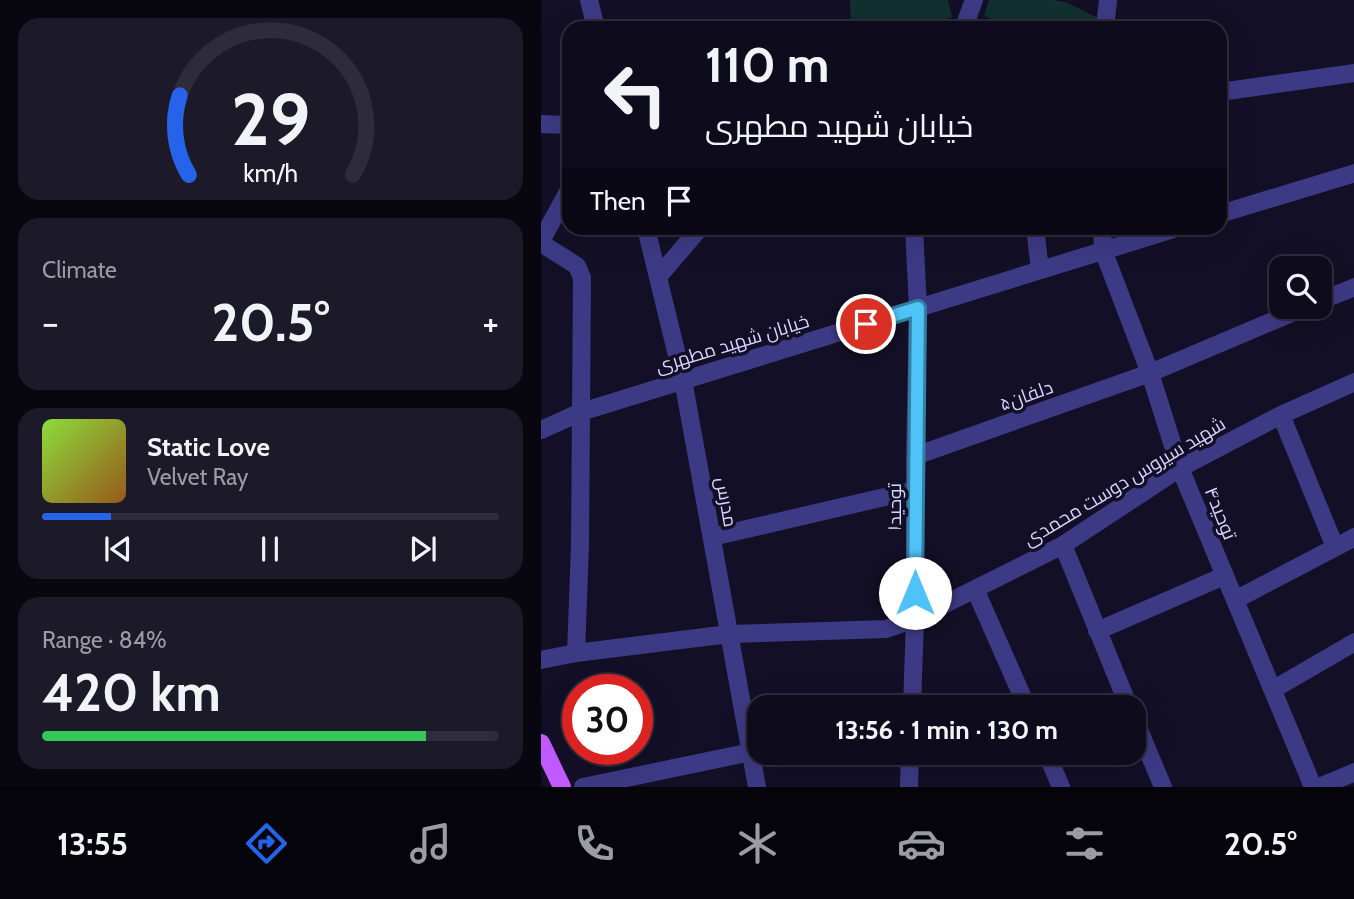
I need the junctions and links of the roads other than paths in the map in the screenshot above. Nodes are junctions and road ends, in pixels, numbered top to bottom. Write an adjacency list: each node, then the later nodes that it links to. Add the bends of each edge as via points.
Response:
1 (589, 0): 4 (street)
2 (974, 0): 5 (street)
3 (1108, 0): 6 (street)
4 (594, 21)
5 (972, 21)
6 (1106, 21)
7 (1354, 73): 8 (street)
8 (1227, 91)
9 (541, 124): 10 (street)
10 (562, 125)
11 (1354, 173): 13 (street)
12 (562, 203): 20 (street)
13 (1227, 212)
14 (647, 235): 23 (street, مدرس)
15 (694, 235): 23 (street)
16 (914, 235): 26 (street, توحید۱)
17 (1036, 235): 22 (street)
18 (1102, 235): 21 (street, توحید۴)
19 (1153, 235): 21 (street, خیابان شهید مطهری)
20 (541, 242): 31 (street, via 577,266 582,278)
21 (1103, 250): 22 (street, خیابان شهید مطهری); 28 (street, توحید۴)
22 (1040, 270): 26 (street, خیابان شهید مطهری)
23 (658, 277): 29 (street, مدرس)
24 (1354, 286): 25 (street)
25 (1332, 296)
26 (918, 308): 29 (street, خیابان شهید مطهری); 34 (street, توحید۱)
27 (1278, 319): 28 (street, دلفان۵)
28 (1151, 373): 34 (street, دلفان۵); 35 (street, توحید۴)
29 (683, 380): 31 (street, خیابان شهید مطهری); 37 (street, مدرس)
30 (1354, 383): 32 (street, شهید سیروس دوست محمدی)
31 (581, 412): 33 (street, خیابان شهید مطهری); 48 (street)
32 (1281, 415): 35 (street, شهید سیروس دوست محمدی); 40 (street)
33 (541, 429)
34 (915, 456): 36 (street, توحید۱)
35 (1180, 468): 39 (street, شهید سیروس دوست محمدی); 41 (street, توحید۴)
36 (915, 490): 37 (street); 44 (street, توحید۱)
37 (712, 537): 46 (street, مدرس)
38 (1354, 537): 40 (street)
39 (1063, 545): 42 (street, شهید سیروس دوست محمدی); 45 (street)
40 (1334, 547): 43 (street)
41 (1225, 576): 43 (street, توحید۴); 45 (street)
42 (975, 589): 44 (street, شهید سیروس دوست محمدی); 52 (street)
43 (1235, 600): 50 (street, توحید۴)
44 (915, 619): 46 (street, شهید سیروس دوست محمدی, via 886,629); 51 (street, توحید۱)
45 (1097, 631): 53 (street)
46 (729, 634): 48 (street, شهید سیروس دوست محمدی); 54 (street, مدرس)
47 (1354, 642): 50 (street)
48 (576, 653): 49 (street, شهید سیروس دوست محمدی)
49 (541, 660)
50 (1274, 689): 68 (street, توحید۴)
51 (912, 695)
52 (1021, 695)
53 (1124, 695)
54 (747, 731)
55 (541, 743): 62 (main road)
56 (1146, 747): 67 (street)
57 (747, 753): 63 (street)
58 (753, 765): 64 (street, مدرس)
59 (910, 765): 65 (street)
60 (1052, 765): 66 (street)
61 (1354, 772): 69 (street)
62 (562, 787)
63 (583, 787)
64 (757, 787)
65 (909, 787)
66 (1061, 787)
67 (1163, 787)
68 (1313, 787)
69 (1319, 787)

